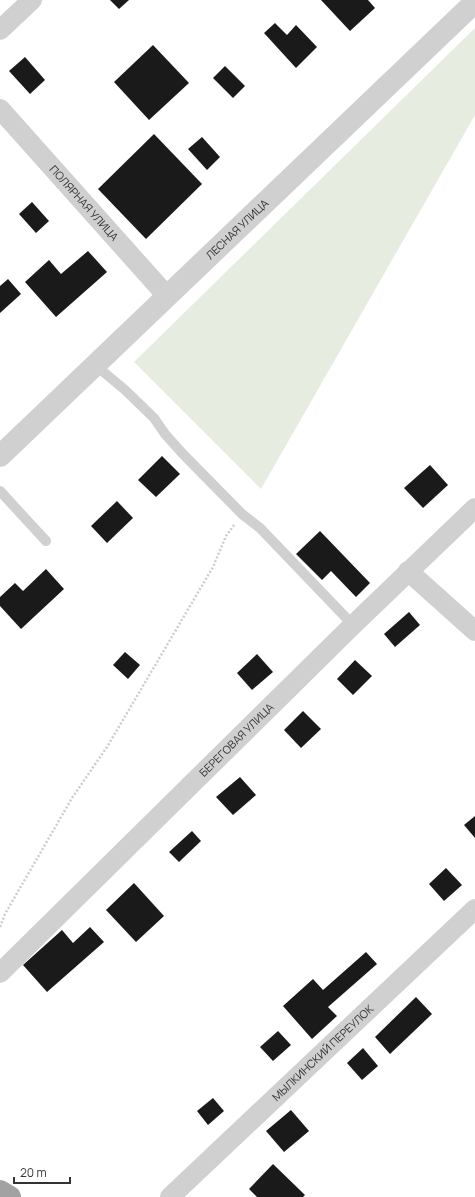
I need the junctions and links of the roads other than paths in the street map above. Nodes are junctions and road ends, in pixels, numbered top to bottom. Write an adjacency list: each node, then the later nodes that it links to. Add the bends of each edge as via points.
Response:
1 (32, 0): 3 (street)
2 (475, 2): 5 (street, ЛЕСНАЯ УЛИЦА)
3 (0, 30)
4 (0, 109): 5 (street, ПОЛЯРНАЯ УЛИЦА)
5 (167, 296): 6 (street, ЛЕСНАЯ УЛИЦА)
6 (95, 365): 7 (street, ЛЕСНАЯ УЛИЦА); 12 (lane, via 154,418 169,439 242,514 260,528)
7 (0, 456)
8 (0, 491): 10 (lane)
9 (475, 508): 11 (street, БЕРЕГОВАЯ УЛИЦА)
10 (46, 541)
11 (408, 571): 12 (street, БЕРЕГОВАЯ УЛИЦА); 13 (street)
12 (353, 625): 15 (street, БЕРЕГОВАЯ УЛИЦА)
13 (475, 631)
14 (475, 909): 18 (street, МЫЛКИНСКИЙ ПЕРЕУЛОК)
15 (0, 973)
16 (0, 1191): 17 (highway)
17 (10, 1197)
18 (170, 1197)

